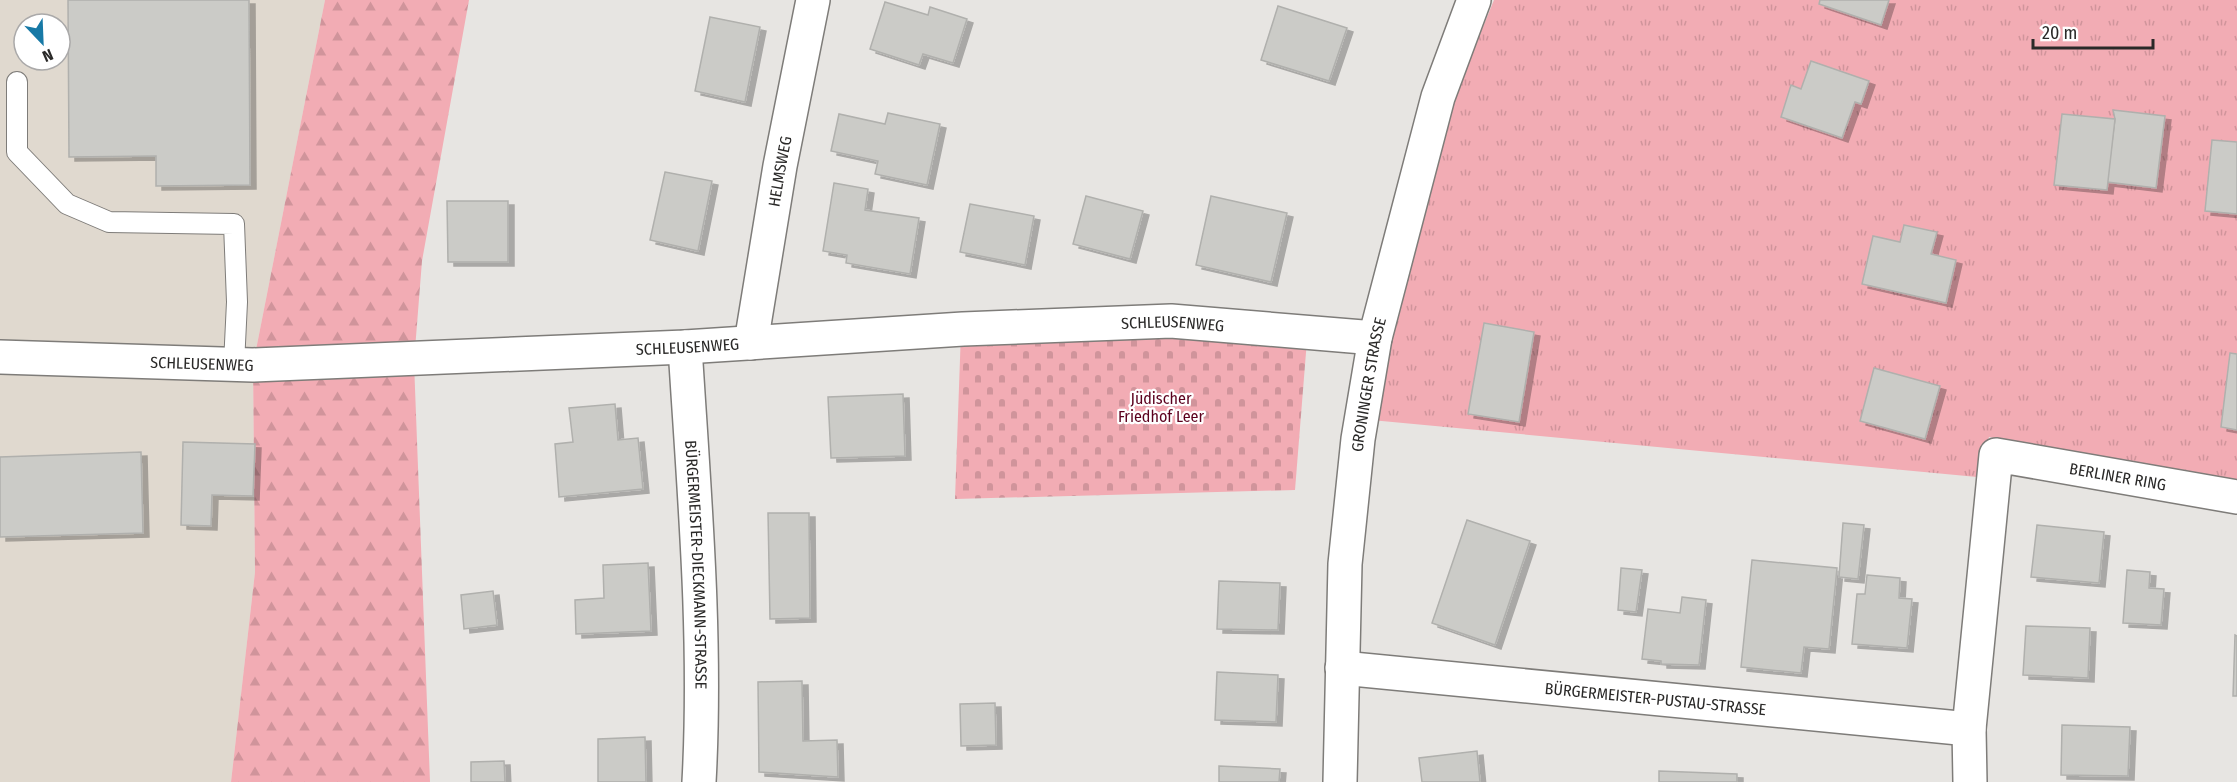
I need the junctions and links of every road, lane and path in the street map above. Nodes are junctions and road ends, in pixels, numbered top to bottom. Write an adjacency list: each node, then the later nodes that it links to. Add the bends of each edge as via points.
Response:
1 (813, 0): 5 (street, HELMSWEG)
2 (1474, 0): 4 (street, GRONINGER STRASSE, via 1438,97)
3 (17, 82): 8 (lane, via 17,152 67,204 109,222 234,224)
4 (1375, 338): 5 (street, SCHLEUSENWEG, via 1171,321); 10 (street, GRONINGER STRASSE, via 1358,439 1345,564)
5 (751, 343): 6 (street, SCHLEUSENWEG)
6 (685, 347): 8 (street, SCHLEUSENWEG); 12 (street, BÜRGERMEISTER-DIECKMANN-STRASSE, via 699,590)
7 (0, 357): 8 (street, SCHLEUSENWEG)
8 (234, 364)
9 (2237, 497): 11 (street, BERLINER RING, via 1996,455)
10 (1342, 668): 11 (street, BÜRGERMEISTER-PUSTAU-STRASSE); 13 (street, GRONINGER STRASSE)
11 (1969, 729): 14 (street)
12 (699, 782)
13 (1340, 782)
14 (1970, 782)

